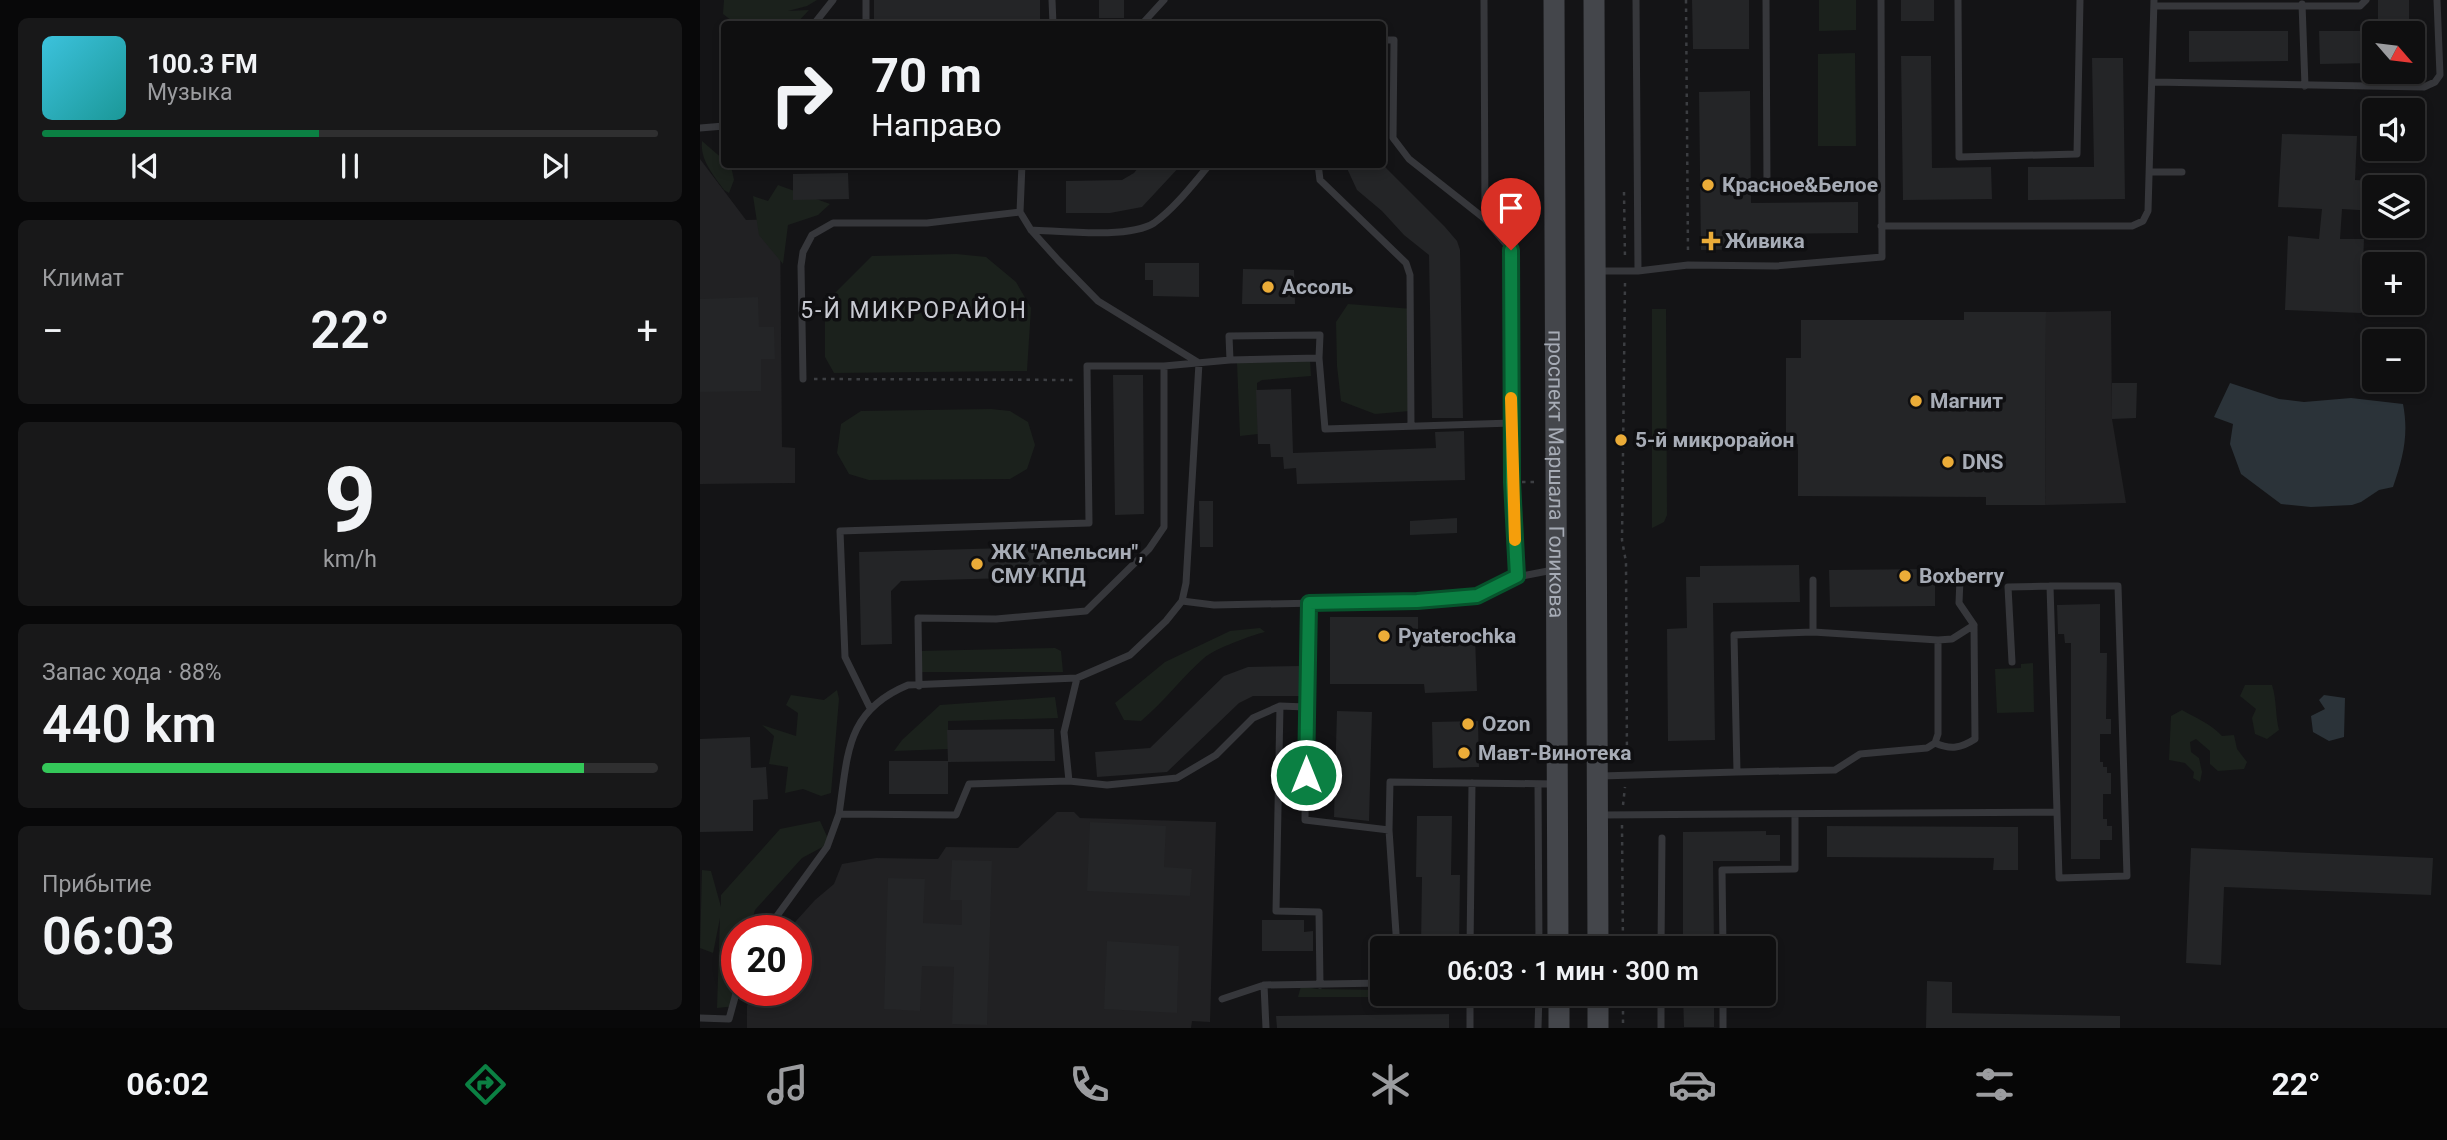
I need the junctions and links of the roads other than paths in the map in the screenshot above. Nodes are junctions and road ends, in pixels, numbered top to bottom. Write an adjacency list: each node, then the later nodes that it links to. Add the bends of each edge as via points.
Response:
1 (833, 0): 17 (lane)
2 (866, 0): 18 (lane)
3 (1052, 0): 19 (lane)
4 (1164, 0): 20 (lane)
5 (1484, 0): 34 (lane)
6 (1554, 0): 46 (main road, проспект Маршала Голикова)
7 (1594, 0): 37 (main road, проспект Маршала Голикова)
8 (1636, 0): 38 (lane)
9 (1766, 0): 32 (lane, via 1767,186)
10 (1881, 0): 32 (lane)
11 (1958, 0): 12 (lane, via 1959,157 2077,154)
12 (2080, 0)
13 (2366, 0): 16 (lane, via 2360,6)
14 (2437, 0): 22 (lane)
15 (2154, 3): 16 (lane); 23 (lane)
16 (2302, 4): 24 (lane)
17 (816, 21)
18 (866, 21)
19 (1053, 21)
20 (1145, 21)
21 (1386, 40): 34 (lane, via 1394,40 1393,138 1409,159)
22 (2444, 75): 24 (lane, via 2424,87)
23 (2153, 82): 24 (lane); 30 (lane)
24 (2305, 86)
25 (721, 126): 26 (lane)
26 (700, 128)
27 (1022, 168): 33 (lane)
28 (1206, 168): 36 (lane, via 1153,224 1127,232)
29 (1319, 168): 45 (lane, via 1321,180 1338,199 1406,263 1410,275)
30 (2150, 172): 31 (lane); 35 (lane, via 2148,211 2143,221 2132,226)
31 (2182, 172)
32 (1881, 184): 35 (lane)
33 (1020, 212): 36 (lane); 43 (lane, via 927,223 833,223 812,235 801,266)
34 (1485, 219): 44 (lane, via 1511,250)
35 (1881, 226): 38 (lane, via 1882,257)
36 (1031, 230): 41 (lane, via 1098,301)
37 (1595, 271): 38 (lane); 64 (main road, проспект Маршала Голикова)
38 (1638, 271)
39 (1319, 358): 40 (lane); 40 (lane, via 1320,335 1229,336); 45 (lane, via 1325,429)
40 (1230, 360): 41 (lane)
41 (1199, 363): 42 (lane); 51 (lane)
42 (1164, 366): 58 (lane, via 1164,527 1149,549 1086,611 996,619 918,618); 61 (lane, via 1087,366 1089,523 840,531 845,657)
43 (803, 379)
44 (1512, 423): 45 (lane); 47 (lane)
45 (1411, 426)
46 (1557, 569): 47 (lane); 67 (main road, проспект Маршала Голикова)
47 (1517, 576): 52 (lane, via 1477,596)
48 (1960, 579): 53 (lane, via 1959,603)
49 (1813, 580): 54 (lane)
50 (2050, 586): 56 (lane, via 2008,587); 68 (lane); 68 (lane, via 2118,586 2127,876 2059,878)
51 (1182, 601): 52 (lane); 57 (lane, via 1130,655)
52 (1309, 603): 60 (lane)
53 (1974, 625): 55 (lane, via 1952,639); 62 (lane, via 1975,739 1946,748)
54 (1813, 632): 55 (lane); 63 (lane, via 1734,635)
55 (1938, 640): 62 (lane)
56 (2012, 662)
57 (1077, 678): 58 (lane); 65 (lane, via 1065,732)
58 (919, 686): 61 (lane, via 888,693)
59 (1280, 706): 60 (lane); 65 (lane, via 1253,718 1216,755 1177,778 1107,785); 84 (lane, via 1276,911 1320,912)
60 (1306, 706): 72 (lane, via 1305,820)
61 (870, 708): 69 (lane, via 850,739)
62 (1935, 743): 63 (lane, via 1927,748 1860,754 1835,770)
63 (1737, 772): 64 (lane)
64 (1597, 776): 70 (main road, проспект Маршала Голикова)
65 (1069, 781): 69 (lane, via 968,784 956,815)
66 (1472, 783): 67 (lane); 72 (lane, via 1390,782); 76 (lane)
67 (1548, 784): 77 (lane); 78 (main road, проспект Маршала Голикова)
68 (2057, 813): 71 (lane)
69 (839, 814): 74 (lane, via 827,847)
70 (1597, 815): 71 (lane); 79 (main road, проспект Маршала Голикова)
71 (1795, 815): 81 (lane, via 1795,869 1722,870)
72 (1389, 830): 75 (lane)
73 (1662, 838): 80 (lane)
74 (778, 915)
75 (1396, 936)
76 (1470, 936)
77 (1540, 936)
78 (1557, 936)
79 (1598, 936)
80 (1661, 936)
81 (1723, 936)
82 (1370, 983): 84 (lane)
83 (1264, 985): 84 (lane); 85 (lane); 94 (lane)
84 (1320, 985)
85 (1222, 999)
86 (733, 1006): 93 (lane, via 729,1019)
87 (1470, 1006): 95 (lane)
88 (1539, 1006): 96 (lane)
89 (1559, 1006): 97 (main road)
90 (1598, 1006): 98 (main road)
91 (1661, 1006): 99 (lane)
92 (1723, 1006): 100 (lane)
93 (700, 1018)
94 (1266, 1028)
95 (1470, 1028)
96 (1538, 1028)
97 (1559, 1028)
98 (1598, 1028)
99 (1661, 1028)
100 (1724, 1028)

